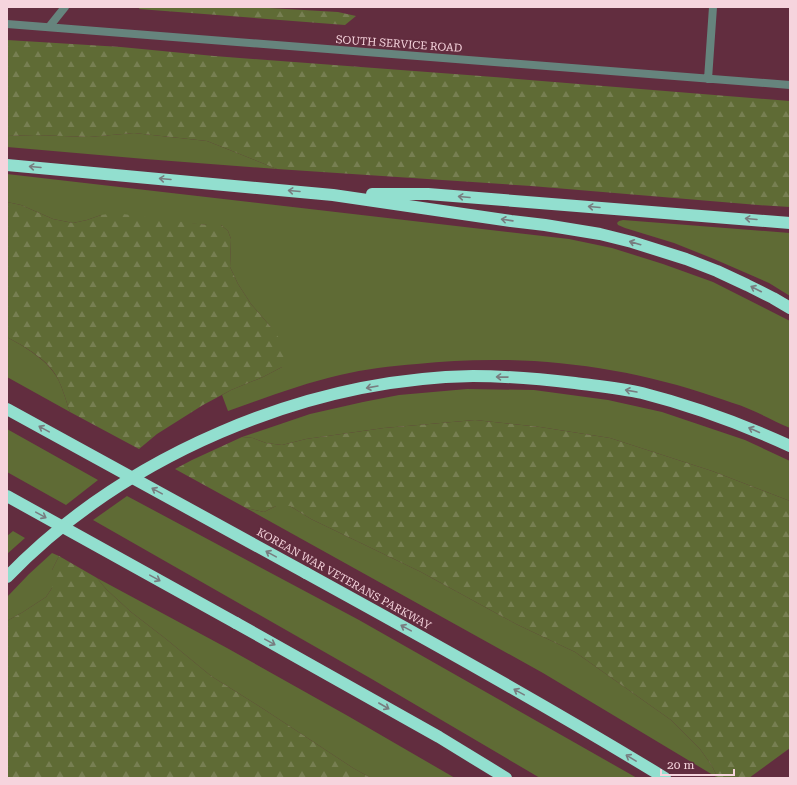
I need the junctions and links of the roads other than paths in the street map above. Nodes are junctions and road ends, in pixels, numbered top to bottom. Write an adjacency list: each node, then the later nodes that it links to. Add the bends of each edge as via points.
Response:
1 (65, 7): 4 (street)
2 (712, 7): 5 (street)
3 (7, 24): 4 (street, SOUTH SERVICE ROAD)
4 (49, 27): 5 (street, SOUTH SERVICE ROAD)
5 (708, 79): 6 (street, SOUTH SERVICE ROAD)
6 (790, 85)
7 (7, 165): 8 (highway, one-way to 7)
8 (333, 195): 9 (highway, one-way to 8, via 428,194); 10 (highway, one-way to 8, via 748,285 686,259 600,234)
9 (790, 222)
10 (790, 308)
11 (7, 408): 16 (highway, KOREAN WAR VETERANS PARKWAY, one-way to 11, bridge, via 403,626)
12 (790, 446): 14 (highway, one-way to 14, via 708,412 641,393 597,386 486,376 390,383 318,398 276,411 202,440 168,457 96,501 34,550)
13 (7, 496): 15 (highway, one-way to 15, bridge, via 432,733)
14 (7, 577)
15 (506, 778)
16 (665, 778)

